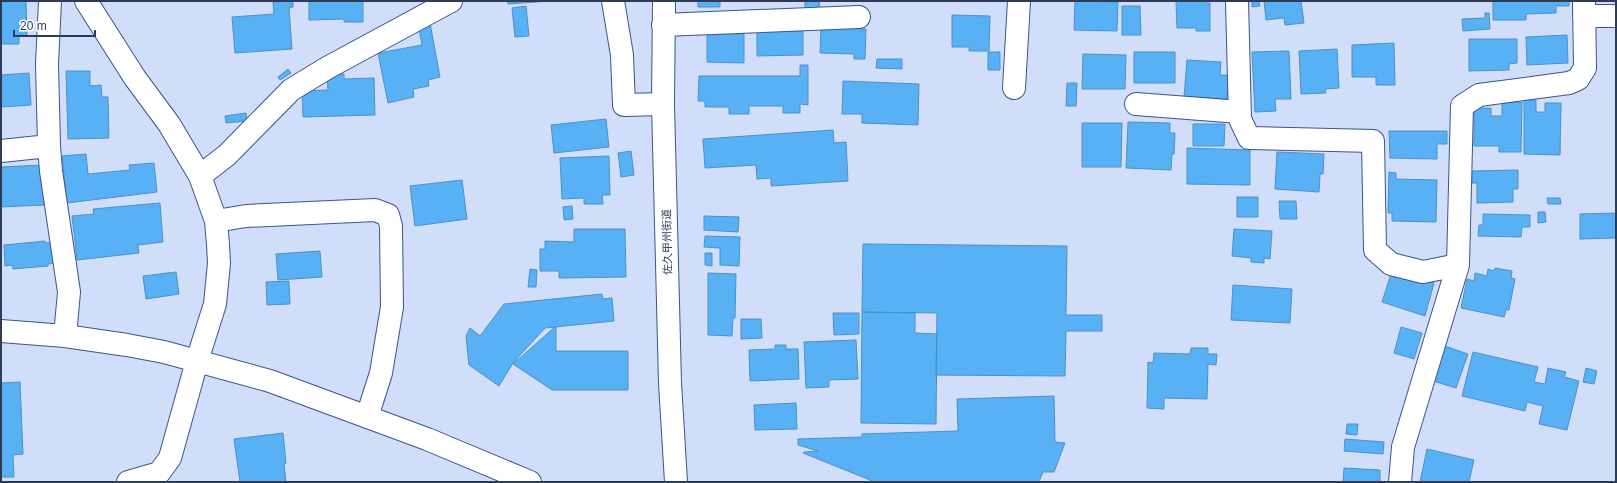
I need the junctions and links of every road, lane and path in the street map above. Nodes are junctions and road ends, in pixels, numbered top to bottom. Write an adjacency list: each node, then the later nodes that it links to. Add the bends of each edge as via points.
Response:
1 (50, 1): 16 (street, via 47,64)
2 (86, 1): 18 (street)
3 (451, 1): 18 (street, via 291,90 227,156)
4 (613, 1): 13 (street, via 622,55 624,105)
5 (664, 1): 11 (street, 佐久甲州街道)
6 (1019, 1): 12 (street)
7 (1237, 1): 15 (street)
8 (1584, 8): 9 (street); 20 (street, via 1585,68 1578,79 1569,83 1479,95 1462,106)
9 (1616, 16)
10 (859, 17): 11 (street)
11 (663, 25): 13 (street, 佐久甲州街道)
12 (1014, 88)
13 (664, 104): 27 (street, 佐久甲州街道, via 670,383)
14 (1136, 104): 15 (street)
15 (1240, 112): 20 (street, via 1240,119 1249,138 1373,141 1375,250 1391,264 1423,272)
16 (49, 146): 17 (street); 22 (street, via 69,292)
17 (1, 151)
18 (200, 176): 19 (street)
19 (216, 221): 23 (street, via 219,263 215,304); 24 (street, via 246,216 375,210 388,215 391,226 392,307 381,373)
20 (1458, 265): 28 (street, via 1403,447)
21 (1, 331): 22 (street)
22 (65, 336): 23 (street, via 127,345)
23 (197, 360): 24 (street, via 270,381); 25 (street, via 170,458 159,474)
24 (367, 417): 26 (street)
25 (128, 482)
26 (530, 482)
27 (676, 482)
28 (1400, 482)

